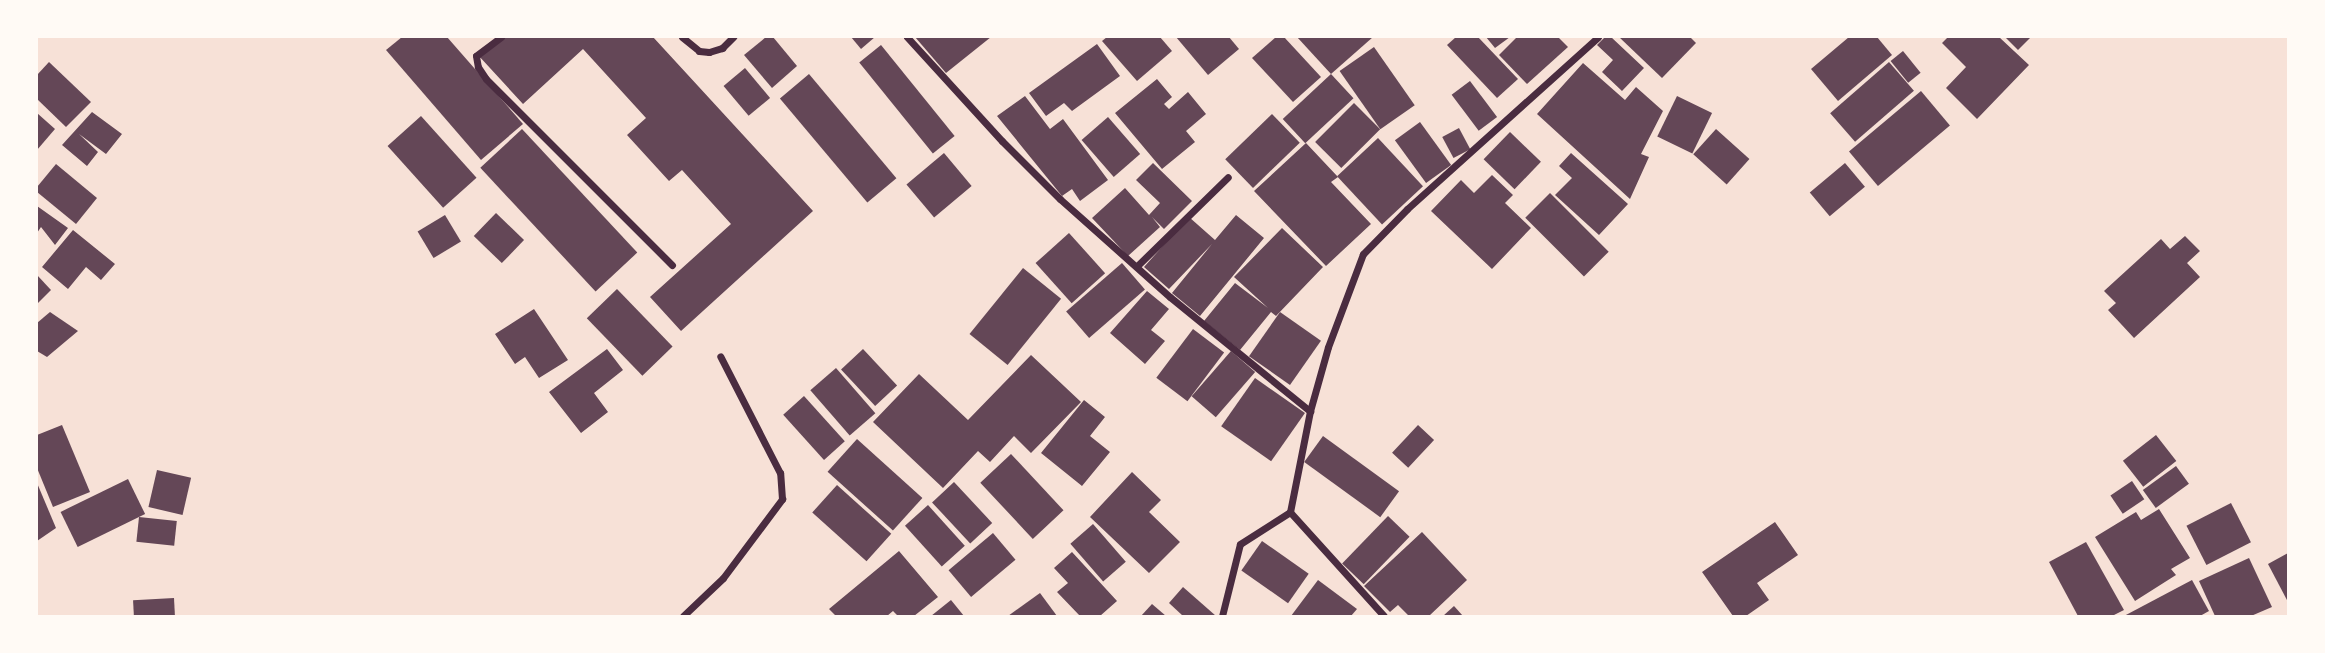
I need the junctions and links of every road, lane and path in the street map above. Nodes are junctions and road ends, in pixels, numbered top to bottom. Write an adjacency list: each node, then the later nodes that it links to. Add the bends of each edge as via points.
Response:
1 (500, 37): 7 (street, via 476,56 486,79)
2 (682, 37): 3 (street, via 699,51 709,52)
3 (733, 37)
4 (907, 37): 8 (street, via 1060,199)
5 (1598, 37): 10 (street, via 1363,254)
6 (1228, 177): 8 (street)
7 (672, 265)
8 (1137, 266): 10 (street)
9 (720, 356): 12 (street, via 780,473 782,499 723,578)
10 (1310, 411): 11 (street)
11 (1290, 512): 13 (street, via 1240,544); 14 (street)
12 (683, 616)
13 (1222, 616)
14 (1384, 616)

